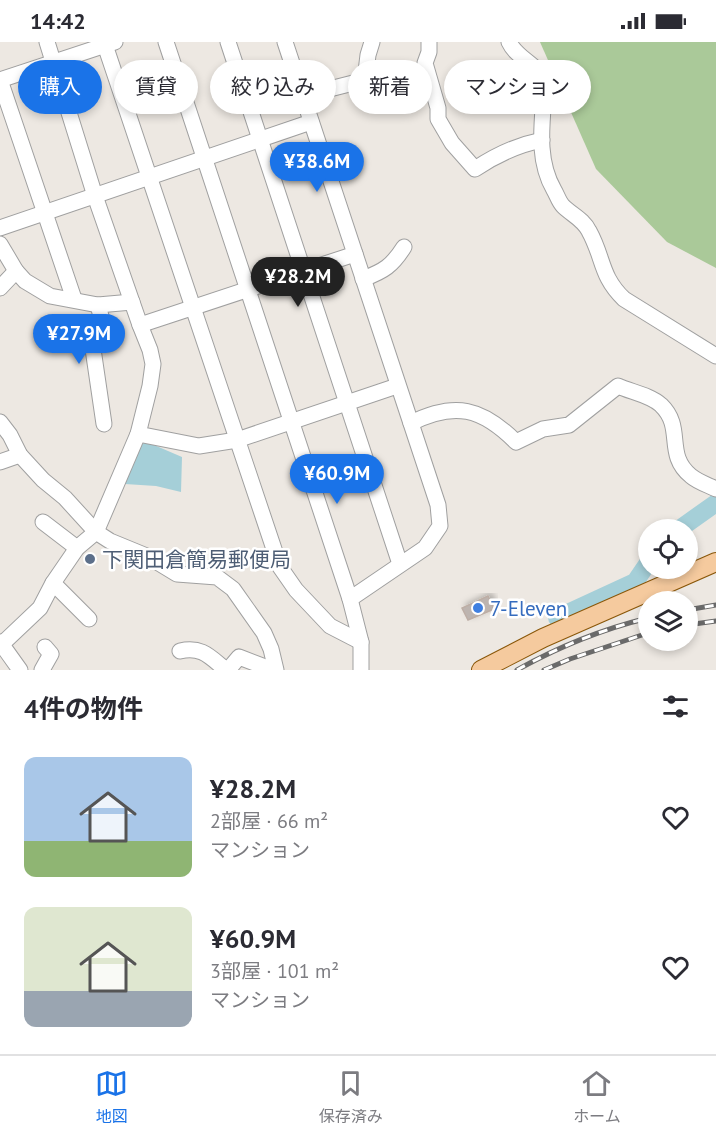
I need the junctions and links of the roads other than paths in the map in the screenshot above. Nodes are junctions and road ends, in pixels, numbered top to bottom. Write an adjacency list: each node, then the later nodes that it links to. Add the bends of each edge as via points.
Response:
1 (47, 42): 9 (street)
2 (166, 42): 20 (street)
3 (228, 42): 18 (street)
4 (285, 42): 11 (street)
5 (372, 42): 14 (street, via 365,80)
6 (429, 42): 19 (street, via 425,63 438,120 475,169 500,154)
7 (509, 42): 19 (street, via 545,82)
8 (108, 43): 10 (street); 21 (street)
9 (52, 60)
10 (59, 60)
11 (291, 60)
12 (18, 74): 13 (street)
13 (0, 80): 23 (street)
14 (336, 87)
15 (69, 114): 22 (street)
16 (308, 114): 17 (street)
17 (311, 122): 18 (street); 27 (street)
18 (260, 140): 20 (street); 29 (street)
19 (542, 140): 40 (street, via 542,158 550,184 563,205 584,222 612,288)
20 (203, 158): 21 (street); 32 (street)
21 (149, 177): 22 (street); 36 (street)
22 (95, 196): 23 (street); 34 (street)
23 (45, 213): 24 (street); 33 (street)
24 (0, 228)
25 (0, 244): 28 (street)
26 (404, 247): 30 (street, via 382,272)
27 (355, 254): 29 (street); 30 (street)
28 (16, 271): 31 (street); 33 (street, via 50,296)
29 (303, 271): 32 (street); 42 (street)
30 (363, 279): 41 (street)
31 (0, 288)
32 (247, 290): 36 (street); 43 (street)
33 (74, 299): 35 (street)
34 (132, 302): 35 (street); 37 (street)
35 (98, 305): 38 (street, via 107,339 93,349)
36 (193, 308): 37 (street); 48 (street)
37 (140, 325): 47 (street, via 153,364)
38 (94, 355): 39 (street); 45 (street)
39 (78, 356)
40 (716, 356)
41 (397, 386): 42 (street); 44 (street)
42 (347, 403): 43 (street); 56 (street)
43 (292, 421): 48 (street); 58 (street)
44 (411, 423): 51 (street, via 440,412 466,410 488,418 516,442 543,429 569,425 618,386 662,405 675,428 675,453 682,467); 56 (street, via 438,505 440,526 425,548)
45 (104, 424)
46 (2, 426): 49 (street)
47 (138, 434): 48 (street, via 200,446); 53 (street)
48 (237, 440): 60 (street, via 280,567 330,626)
49 (20, 455): 50 (street); 53 (street)
50 (0, 462)
51 (716, 489)
52 (43, 522): 54 (street)
53 (96, 532): 54 (street); 67 (street, via 177,574 217,577 233,589 264,633)
54 (77, 548): 57 (street)
55 (716, 562): 69 (main road, via 551,634)
56 (400, 564): 58 (street)
57 (53, 583): 59 (street); 61 (street, via 40,608)
58 (350, 599): 60 (street)
59 (89, 619)
60 (361, 642): 68 (street)
61 (1, 643): 64 (street)
62 (45, 647): 65 (street, via 51,654)
63 (180, 651): 66 (street, via 193,648 203,652)
64 (20, 670)
65 (42, 670)
66 (227, 670): 67 (street, via 239,657)
67 (275, 670)
68 (361, 670)
69 (481, 670)

